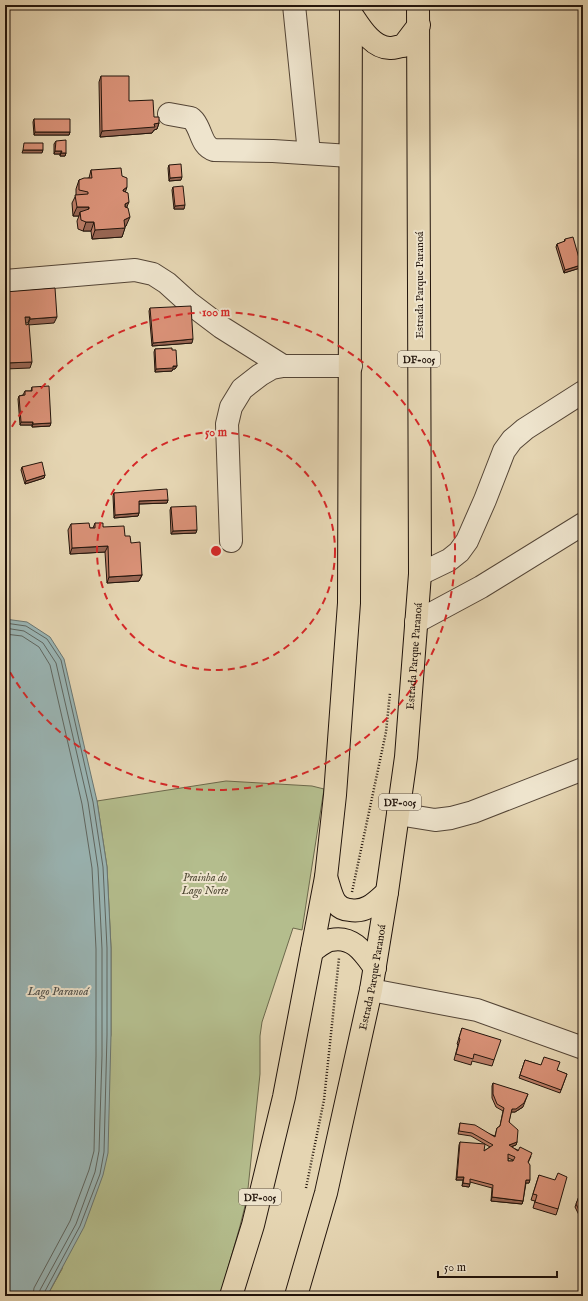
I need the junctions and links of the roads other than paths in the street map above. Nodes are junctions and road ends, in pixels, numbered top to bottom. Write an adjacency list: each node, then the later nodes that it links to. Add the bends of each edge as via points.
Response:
1 (294, 5): 5 (street)
2 (352, 10): 3 (main road, via 364,34 376,44 389,48 403,46); 6 (main road, DF-005)
3 (418, 15): 13 (main road, Estrada Parque Paranoá / DF-005)
4 (170, 114): 5 (street, via 191,118 205,145 210,149)
5 (309, 153): 6 (street)
6 (350, 156): 9 (main road, DF-005)
7 (5, 281): 8 (street, via 135,270 153,274 221,327)
8 (284, 366): 9 (street); 12 (street, via 272,368 251,382 242,389 231,407 227,424)
9 (351, 366): 17 (main road, DF-005, via 349,602 335,794)
10 (583, 392): 13 (street, via 512,440 504,451 467,541 449,560)
11 (583, 524): 14 (street, via 481,587)
12 (231, 541)
13 (420, 574): 14 (main road, Estrada Parque Paranoá / DF-005)
14 (416, 622): 16 (main road, Estrada Parque Paranoá / DF-005, via 406,757)
15 (583, 769): 16 (street, via 473,812 451,818 435,820)
16 (398, 814): 18 (main road, Estrada Parque Paranoá / DF-005)
17 (326, 877): 18 (main road, via 335,902 348,910 364,910 375,904); 19 (main road, DF-005)
18 (387, 892): 20 (main road, Estrada Parque Paranoá / DF-005)
19 (312, 951): 20 (main road, via 330,940 349,940 362,949); 23 (main road, DF-005, via 284,1097 253,1225)
20 (375, 968): 21 (main road, Estrada Parque Paranoá / DF-005)
21 (371, 990): 22 (street, via 477,1010); 24 (main road, Estrada Parque Paranoá / DF-005, via 326,1193)
22 (583, 1048)
23 (231, 1296)
24 (296, 1296)

